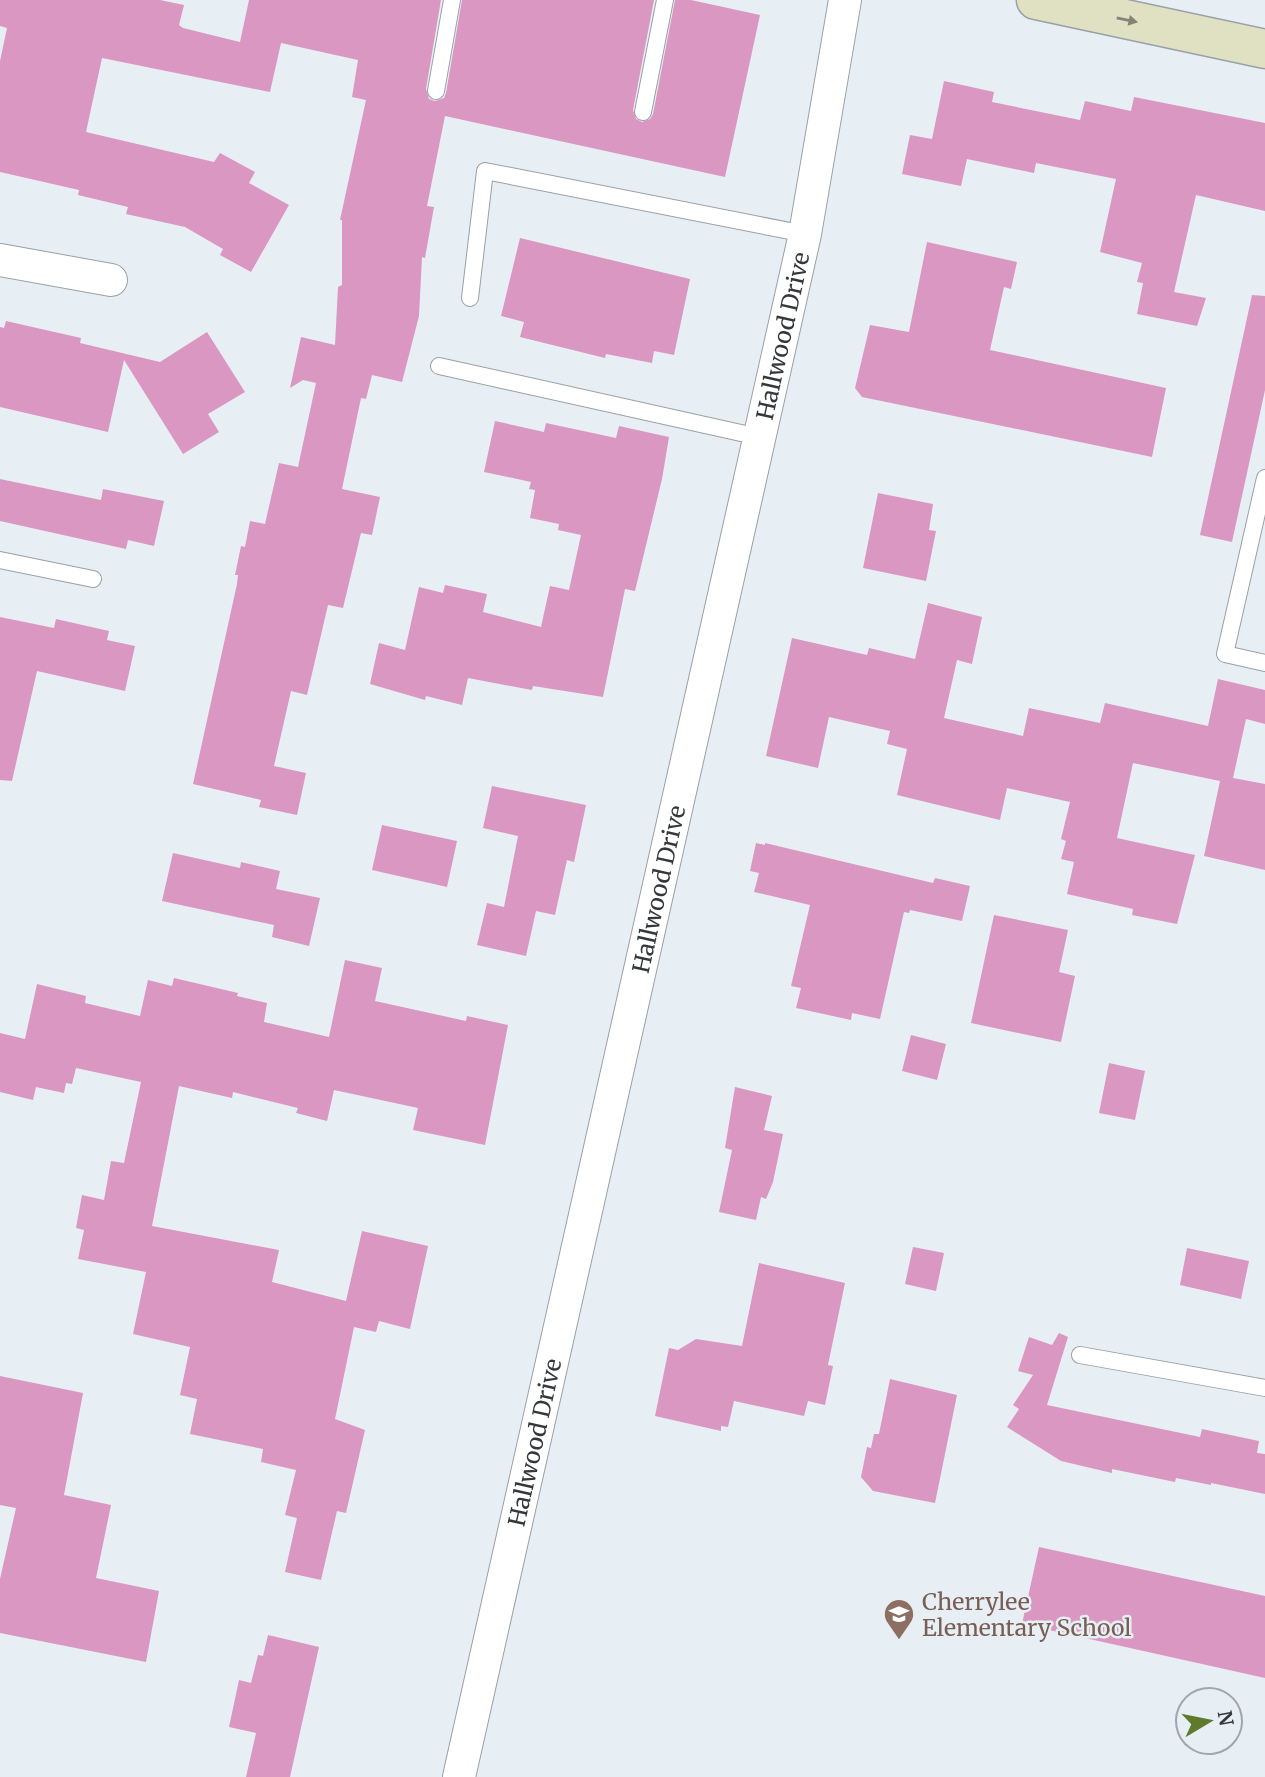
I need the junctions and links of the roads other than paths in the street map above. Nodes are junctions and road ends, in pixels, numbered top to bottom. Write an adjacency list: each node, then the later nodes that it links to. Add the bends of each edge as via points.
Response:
1 (452, 0): 6 (lane)
2 (664, 0): 7 (lane)
3 (845, 0): 8 (street, Hallwood Drive)
4 (1036, 0): 5 (main road, one-way to 5)
5 (1265, 49)
6 (436, 91)
7 (643, 112)
8 (804, 234): 11 (lane, via 485,171); 13 (street, Hallwood Drive)
9 (0, 260): 10 (street)
10 (111, 280)
11 (470, 298)
12 (439, 366): 13 (lane)
13 (759, 437): 20 (street, Hallwood Drive)
14 (1265, 478): 17 (lane, via 1226,654)
15 (0, 559): 16 (lane)
16 (93, 579)
17 (1265, 663)
18 (1080, 1355): 19 (lane)
19 (1265, 1388)
20 (459, 1777)

